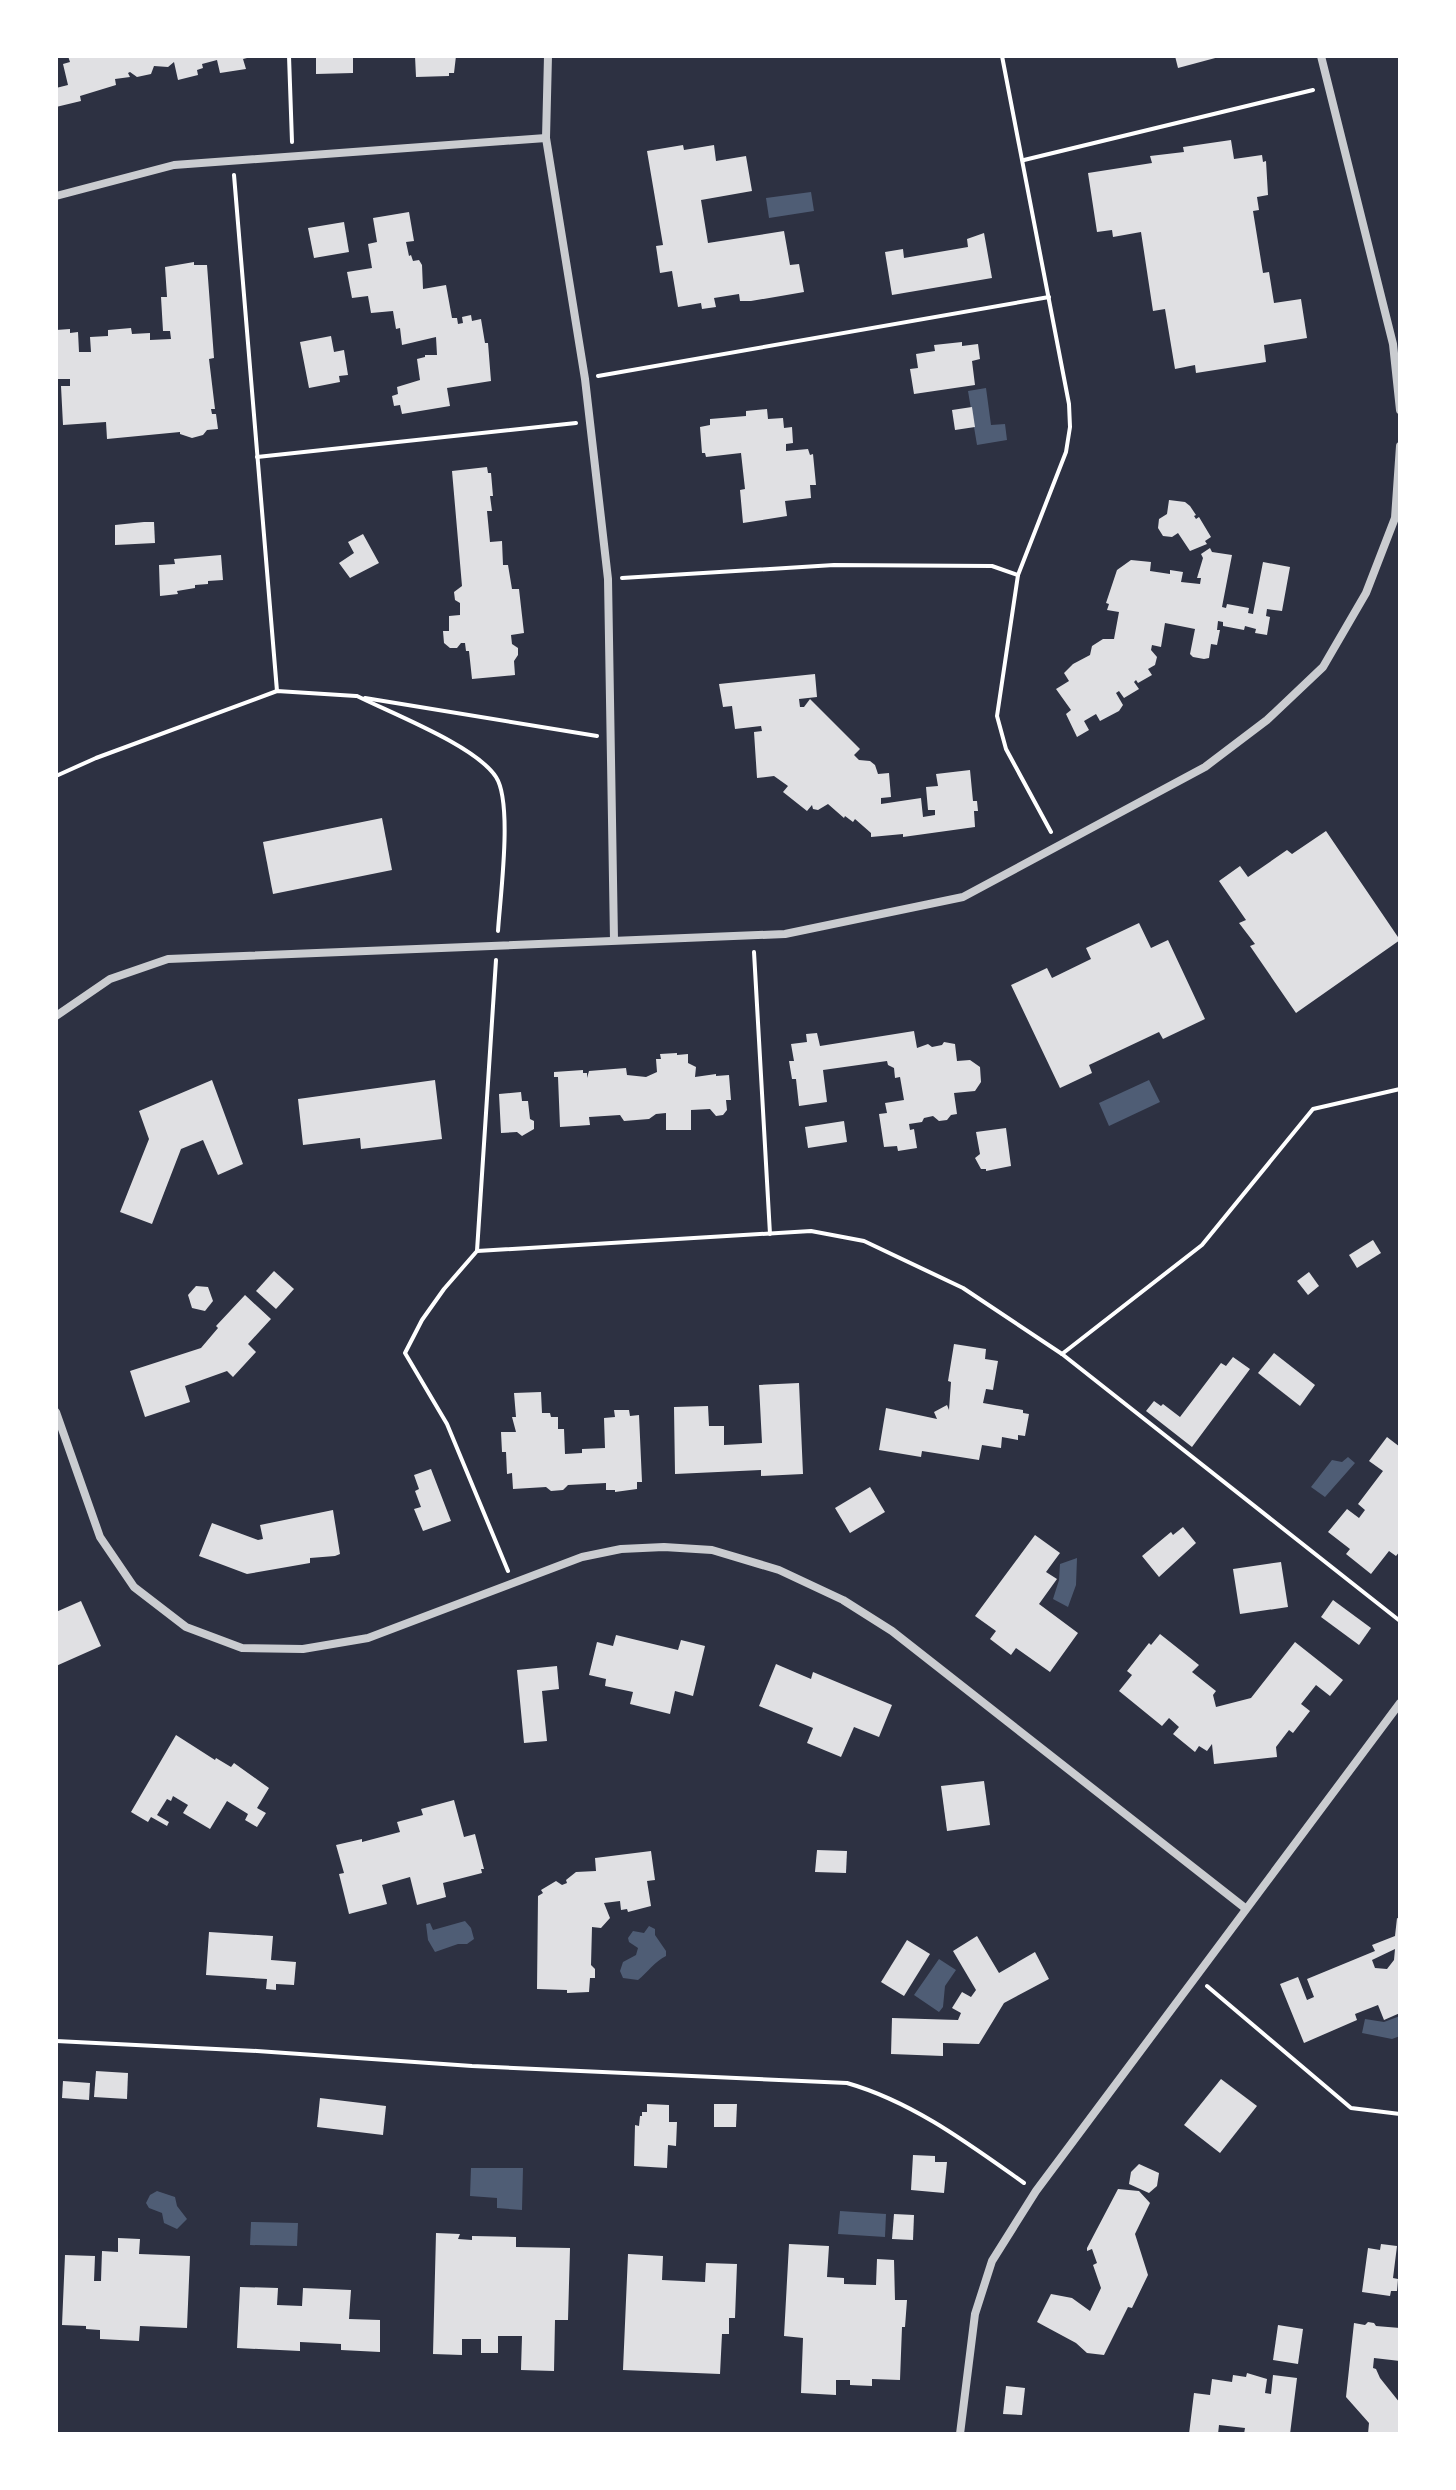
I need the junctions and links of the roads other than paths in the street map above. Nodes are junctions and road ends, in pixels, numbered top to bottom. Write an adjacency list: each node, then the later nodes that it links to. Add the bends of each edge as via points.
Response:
1 (548, 56): 3 (street)
2 (1321, 56): 5 (street, via 1393,344)
3 (546, 138): 4 (street, via 174,165); 7 (street, via 585,379 608,579)
4 (56, 196)
5 (1400, 410)
6 (1400, 446): 7 (street, via 1395,518 1366,593 1323,667 1267,720 1205,767 963,897 785,934)
7 (614, 940): 8 (street, via 168,959 110,979)
8 (56, 1016)
9 (56, 1412): 11 (street, via 100,1537 134,1587 186,1627 242,1648 303,1649 368,1638 582,1557 650,1547 712,1550 779,1570 843,1600 892,1631)
10 (1400, 1703): 11 (street)
11 (1245, 1908): 12 (street, via 1036,2191 992,2261 975,2314)
12 (960, 2434)

